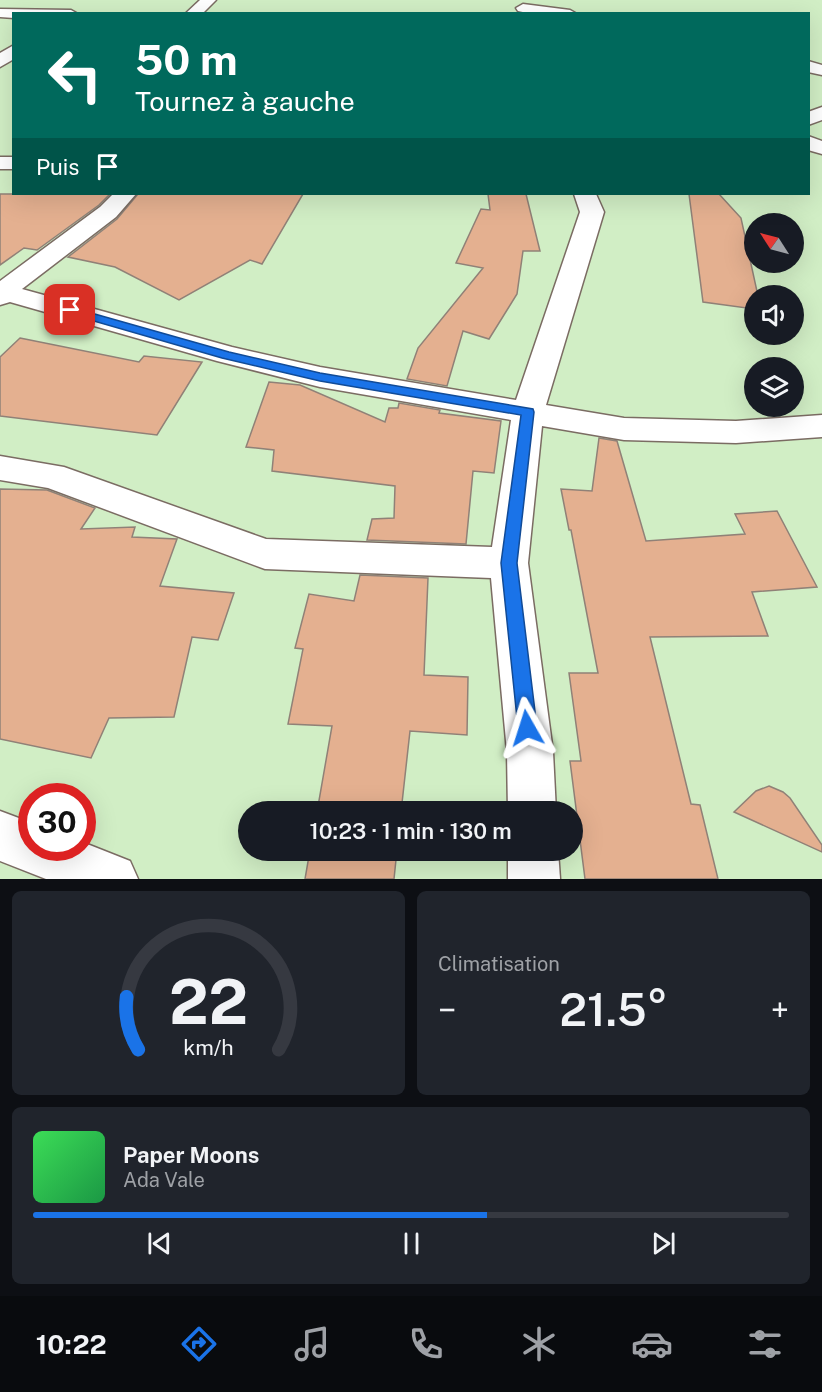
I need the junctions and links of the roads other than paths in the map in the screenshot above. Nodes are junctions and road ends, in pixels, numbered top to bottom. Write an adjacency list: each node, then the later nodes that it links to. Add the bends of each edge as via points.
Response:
1 (209, 0): 3 (street)
2 (523, 7): 4 (street)
3 (194, 12)
4 (557, 12)
5 (12, 54): 6 (street)
6 (2, 72)
7 (123, 195): 9 (street, via 108,212)
8 (585, 195): 10 (street, via 592,212)
9 (1, 293): 10 (street, via 320,377)
10 (528, 412): 11 (street, via 624,429 736,432); 13 (street)
11 (822, 426)
12 (0, 468): 13 (street, via 52,476 265,554)
13 (509, 563): 14 (street, via 530,752)
14 (532, 801)
15 (0, 836): 17 (street)
16 (533, 861): 18 (street)
17 (112, 879)
18 (534, 879)

